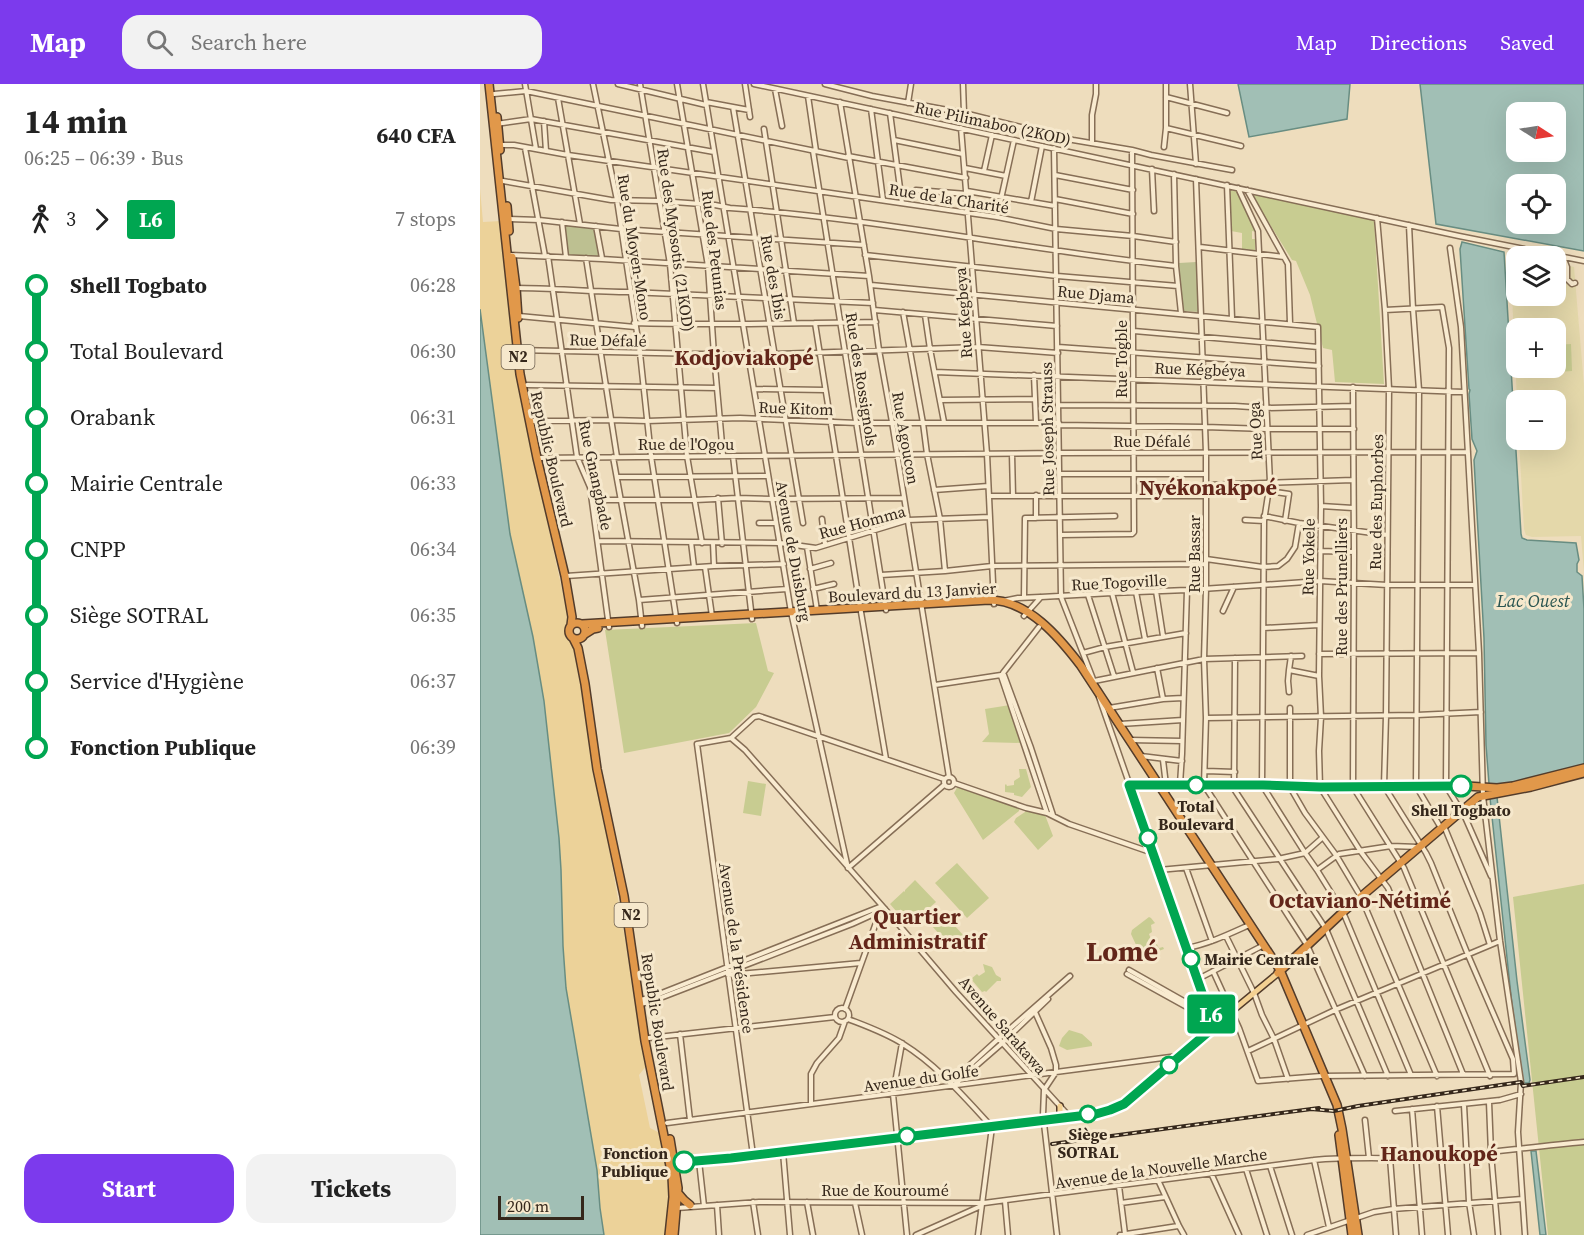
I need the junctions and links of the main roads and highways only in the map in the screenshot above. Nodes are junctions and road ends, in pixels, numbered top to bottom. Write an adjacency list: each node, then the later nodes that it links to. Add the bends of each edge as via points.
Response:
1 (491, 84): 2 (highway, Republic Boulevard / N2); 2 (highway, Republic Boulevard / N2)
2 (495, 124): 3 (highway, Republic Boulevard / N2)
3 (498, 146): 4 (highway, Republic Boulevard / N2); 4 (highway, Republic Boulevard / N2)
4 (509, 255): 5 (highway, Republic Boulevard / N2); 5 (highway, Republic Boulevard / N2, via 516,288)
5 (519, 350): 6 (highway, Republic Boulevard / N2); 6 (highway, Republic Boulevard / N2, via 525,400)
6 (539, 457): 13 (highway, Republic Boulevard / N2, via 567,576 572,617)
7 (994, 602): 8 (highway, Boulevard du 13 Janvier); 10 (highway, Boulevard du 13 Janvier); 10 (highway, Boulevard du 13 Janvier, via 1017,606)
8 (861, 610): 9 (highway, Boulevard du 13 Janvier); 9 (highway, Boulevard du 13 Janvier)
9 (792, 614): 11 (highway, Boulevard du 13 Janvier)
10 (1026, 614): 19 (highway, Boulevard du 13 Janvier, via 1066,653); 19 (highway, Boulevard du 13 Janvier, via 1069,651)
11 (752, 617): 12 (highway, Boulevard du 13 Janvier); 12 (highway, Boulevard du 13 Janvier)
12 (677, 621): 14 (highway, Boulevard du 13 Janvier)
13 (577, 624): 14 (highway, Boulevard du 13 Janvier); 15 (highway, via 585,628); 16 (highway, via 569,631)
14 (609, 625): 15 (highway, Boulevard du 13 Janvier)
15 (584, 636): 16 (highway); 24 (highway, Republic Boulevard / N2, via 582,647 601,769 630,906)
16 (573, 638): 24 (highway, Republic Boulevard / N2, via 584,677 597,769)
17 (1584, 768): 20 (highway)
18 (1584, 773): 20 (highway)
19 (1159, 784): 21 (highway, via 1446,786); 22 (highway, Boulevard du 13 Janvier)
20 (1514, 788): 21 (highway)
21 (1486, 791): 23 (highway)
22 (1209, 865): 23 (highway, Boulevard du 13 Janvier); 23 (highway, Boulevard du 13 Janvier)
23 (1278, 972): 26 (main road, via 1232,1012 1214,1022 1117,1108); 31 (highway, Boulevard du 13 Janvier, via 1334,1111)
24 (642, 1001): 27 (highway, Republic Boulevard / N2); 27 (highway, Republic Boulevard / N2, via 645,1041)
25 (1060, 1106): 26 (main road)
26 (1056, 1118): 27 (main road)
27 (672, 1163): 28 (highway, Republic Boulevard / N2); 29 (highway, Republic Boulevard / N2)
28 (678, 1193): 29 (highway, Republic Boulevard / N2); 30 (highway, via 692,1206)
29 (675, 1206): 30 (highway, Republic Boulevard / N2); 32 (highway, Republic Boulevard / N2)
30 (676, 1218): 33 (highway, Republic Boulevard / N2)
31 (1353, 1220): 34 (highway, Boulevard du 13 Janvier); 35 (highway, Boulevard du 13 Janvier)
32 (669, 1235)
33 (674, 1235)
34 (1352, 1235)
35 (1358, 1235)

